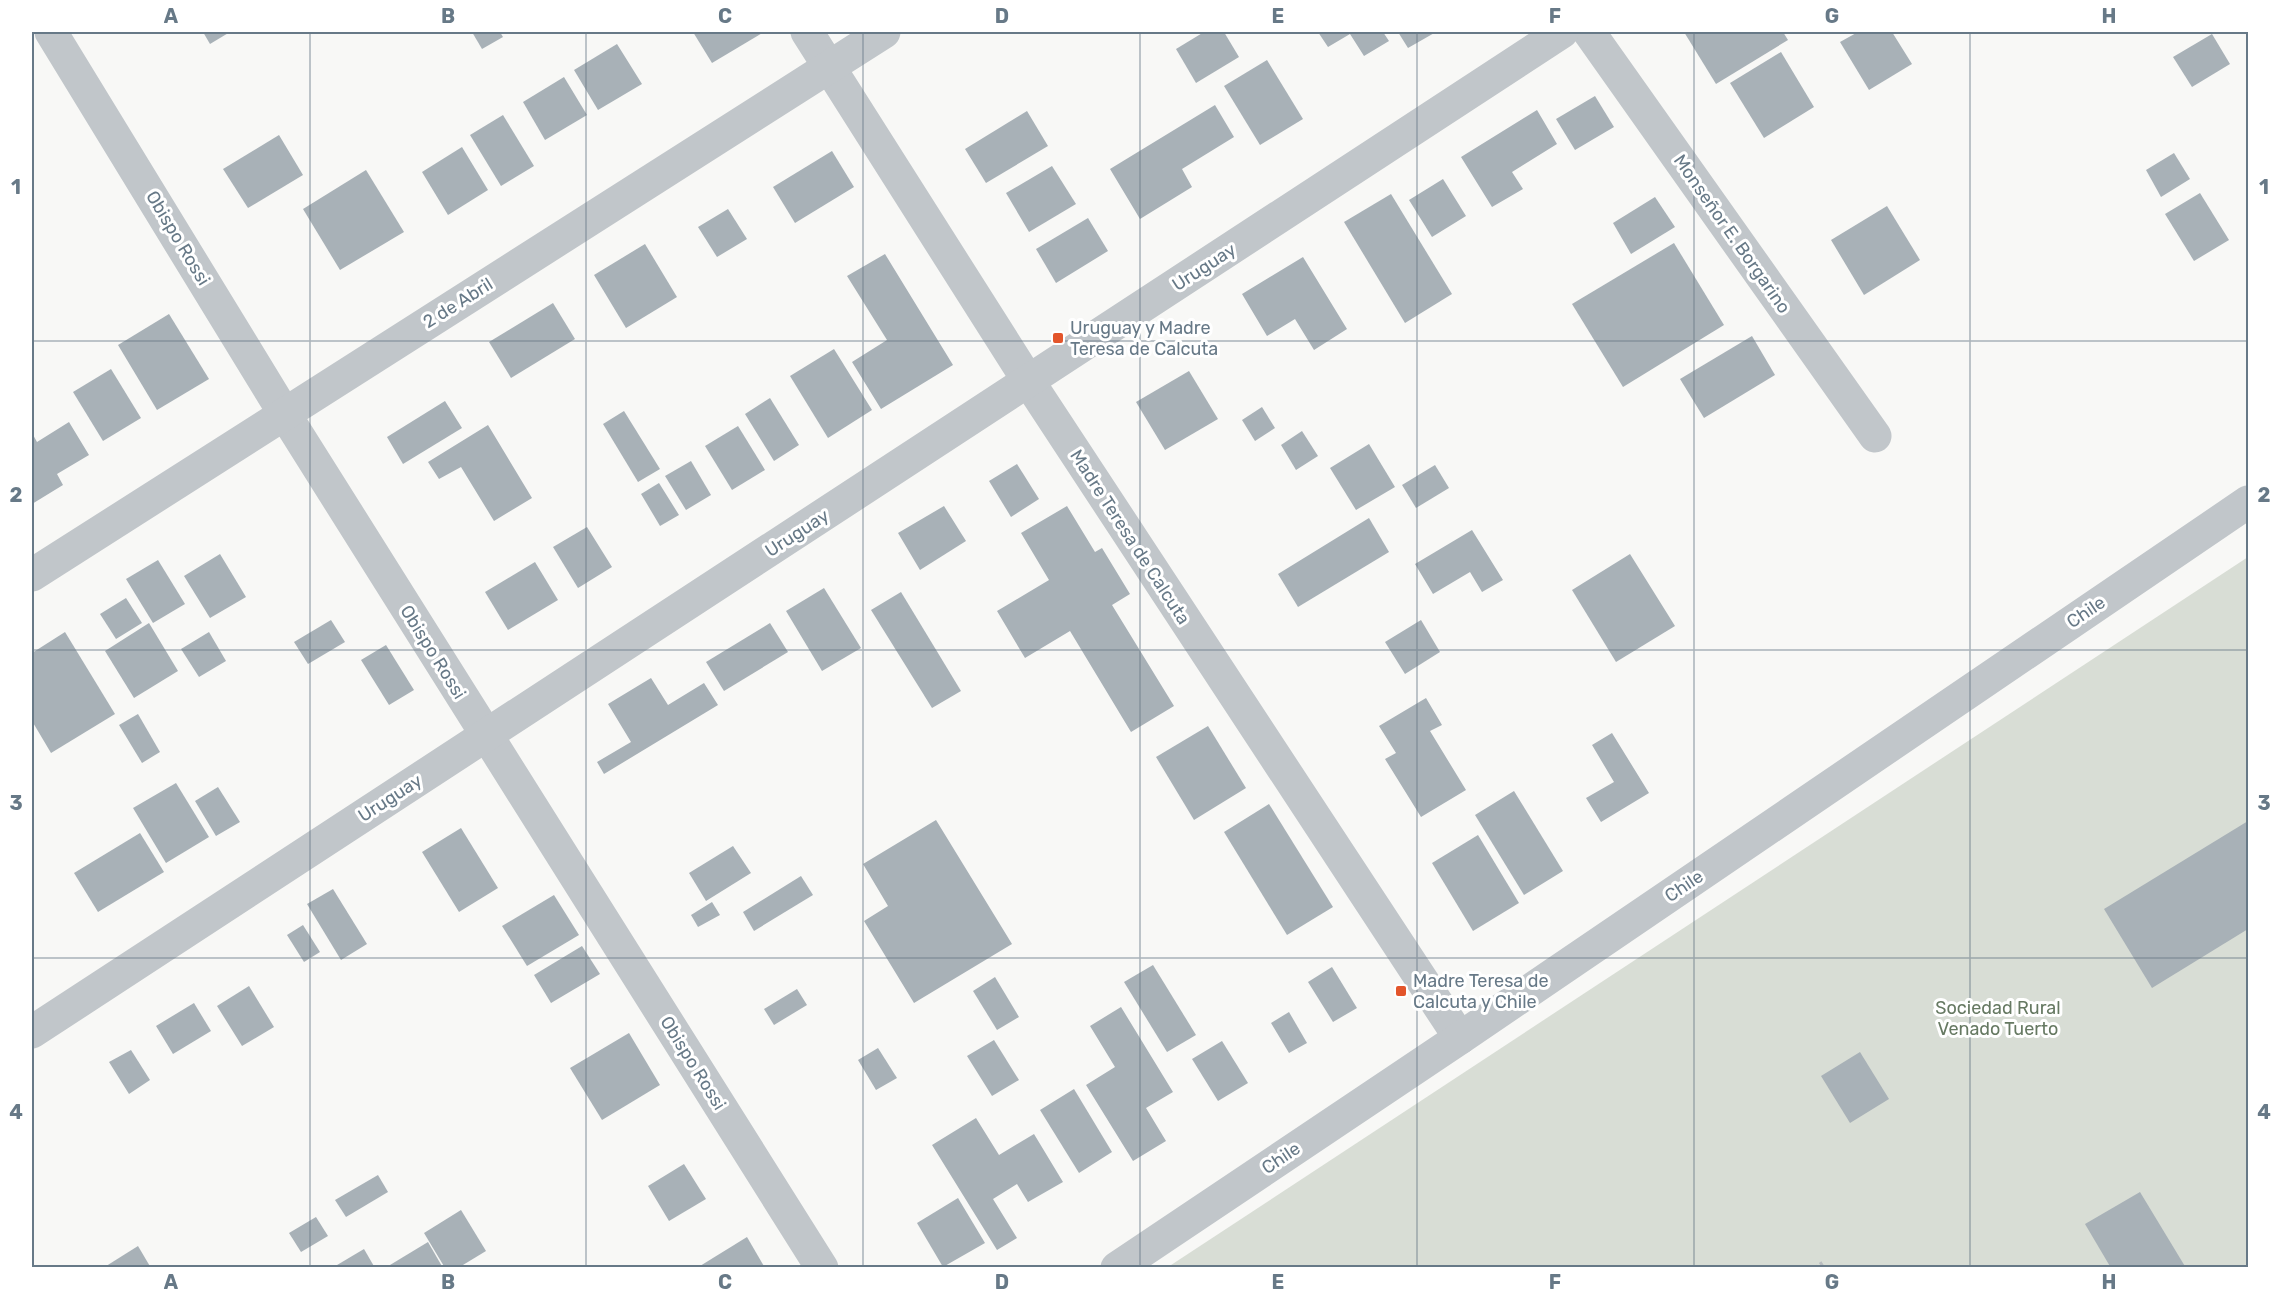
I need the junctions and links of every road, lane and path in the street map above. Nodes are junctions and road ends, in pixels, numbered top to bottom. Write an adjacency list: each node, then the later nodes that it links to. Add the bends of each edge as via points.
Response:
1 (51, 32): 8 (street, Obispo Rossi)
2 (807, 32): 6 (street, Madre Teresa de Calcuta)
3 (884, 32): 6 (street, 2 de Abril)
4 (1562, 32): 7 (street, Uruguay)
5 (1589, 32): 9 (street, Monseñor E. Borgarino)
6 (830, 67): 7 (street, Madre Teresa de Calcuta); 8 (street, 2 de Abril)
7 (1029, 382): 12 (street, Uruguay); 14 (street, Madre Teresa de Calcuta)
8 (284, 413): 11 (street, 2 de Abril); 12 (street, Obispo Rossi)
9 (1875, 436)
10 (2248, 502): 14 (street, Chile)
11 (32, 575)
12 (486, 736): 13 (street, Uruguay); 16 (street, Obispo Rossi)
13 (32, 1032)
14 (1460, 1038): 17 (street, Chile)
15 (1824, 1262): 18 (path)
16 (822, 1268)
17 (1117, 1268)
18 (1815, 1268)

